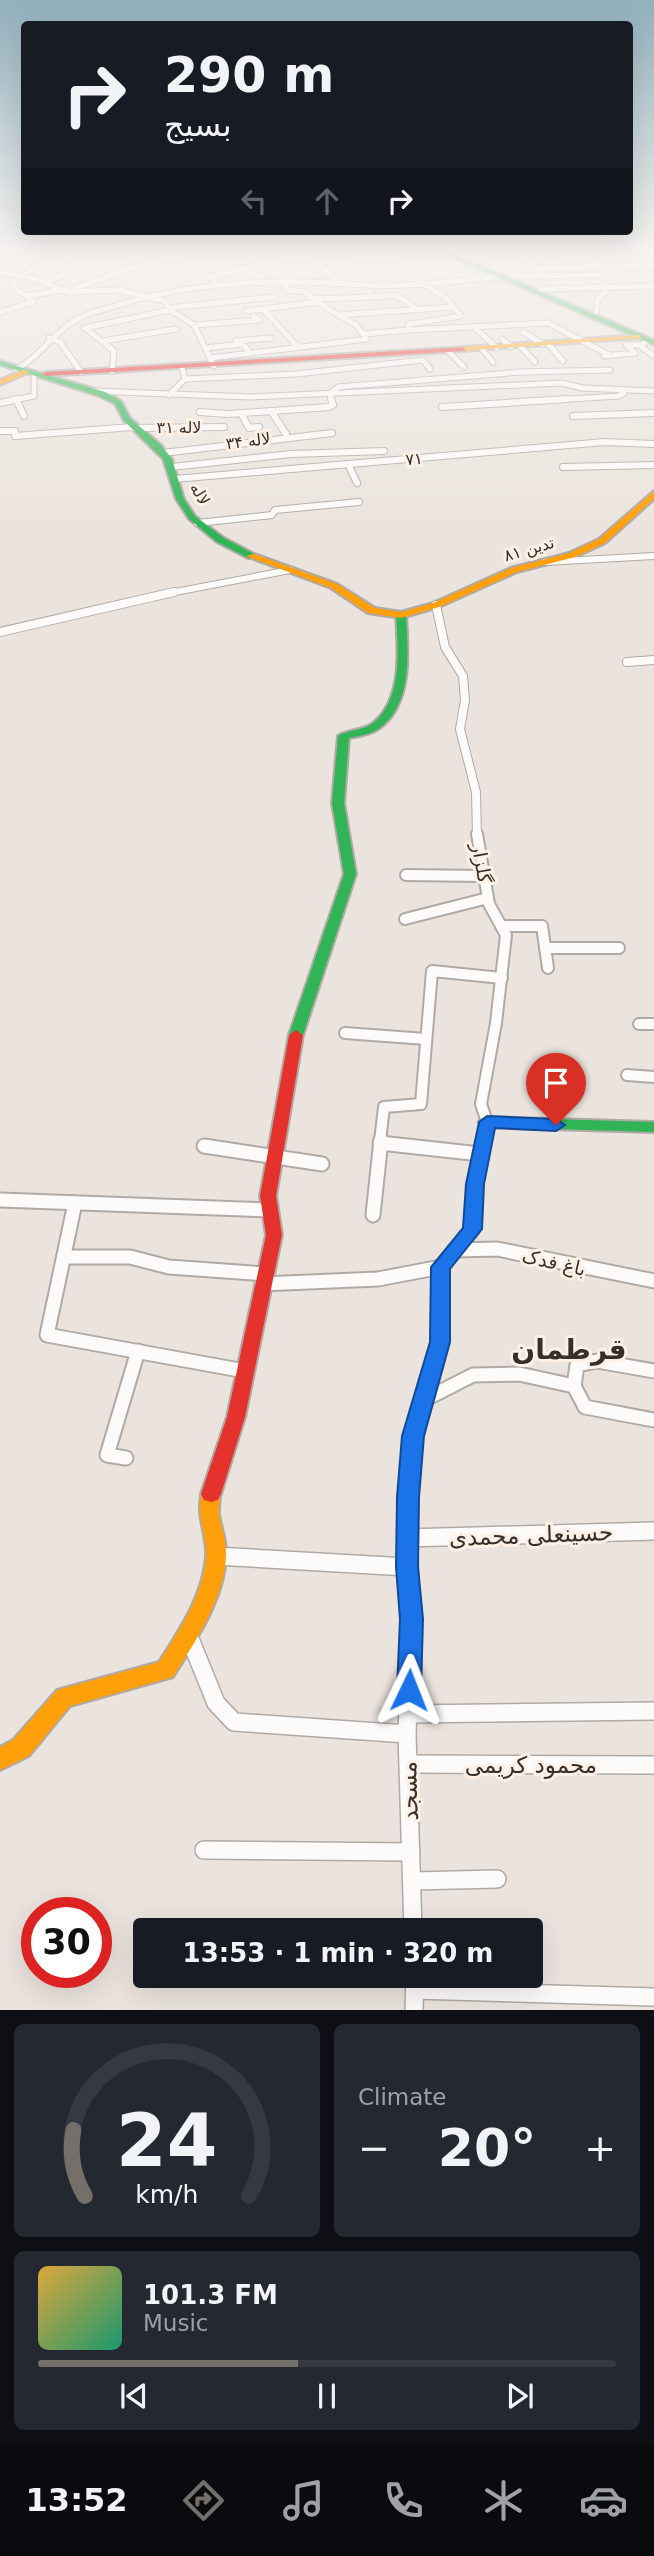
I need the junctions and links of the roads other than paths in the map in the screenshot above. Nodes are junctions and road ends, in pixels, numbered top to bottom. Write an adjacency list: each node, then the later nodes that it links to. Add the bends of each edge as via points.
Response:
1 (47, 341): 31 (street)
2 (57, 341): 32 (street)
3 (103, 341): 29 (street, via 114,351)
4 (202, 341): 16 (street)
5 (222, 341): 13 (street)
6 (236, 341): 13 (street); 17 (street)
7 (292, 341): 15 (street)
8 (351, 341): 15 (street)
9 (495, 341): 14 (street)
10 (581, 341): 11 (street); 12 (street); 19 (street)
11 (647, 341): 19 (street, via 626,345 635,353); 20 (street)
12 (545, 344): 14 (street); 22 (street)
13 (225, 346): 16 (street)
14 (504, 346): 18 (street); 23 (street)
15 (298, 347): 17 (street)
16 (205, 348): 27 (street)
17 (249, 351): 27 (street)
18 (448, 351): 21 (street); 26 (street)
19 (609, 355): 25 (street, via 603,356 611,363)
20 (654, 356)
21 (408, 358): 27 (street); 28 (street, via 423,360)
22 (563, 361)
23 (535, 362)
24 (0, 363): 31 (street, لاله)
25 (597, 365)
26 (464, 366)
27 (219, 367): 33 (street)
28 (430, 369)
29 (112, 370): 32 (street); 33 (street)
30 (610, 370): 38 (street, via 418,380 338,387)
31 (26, 372): 32 (street); 34 (street); 36 (street, لاله); 41 (street, via 36,394)
32 (81, 372)
33 (184, 373): 39 (street)
34 (0, 383)
35 (624, 390): 37 (street); 38 (street, via 554,383); 43 (street, via 619,396)
36 (92, 391): 39 (street); 51 (street, لاله, via 118,403 123,418)
37 (654, 391)
38 (330, 394): 40 (street); 44 (street, via 332,406)
39 (169, 395): 40 (street)
40 (224, 396): 46 (street)
41 (16, 400): 42 (street); 49 (street)
42 (0, 403)
43 (442, 407)
44 (271, 411): 47 (street); 56 (street)
45 (200, 412): 46 (street)
46 (223, 412): 47 (street)
47 (241, 413): 53 (street, via 249,428)
48 (654, 413): 50 (street)
49 (24, 416)
50 (573, 416)
51 (133, 427): 52 (street, لاله ۳۱); 54 (street, لاله ۳۱, via 15,436 15,431); 59 (street, لاله)
52 (224, 427)
53 (259, 427)
54 (0, 431)
55 (332, 433): 59 (street, لاله ۳۴)
56 (286, 434)
57 (654, 444): 61 (street, ۷۱, via 605,442)
58 (384, 451): 60 (street)
59 (163, 453): 66 (street, لاله)
60 (277, 455): 65 (street); 66 (street)
61 (348, 464): 65 (street, ۷۱); 68 (street)
62 (594, 465): 63 (street); 64 (street); 67 (street)
63 (654, 465)
64 (563, 467)
65 (284, 469): 66 (street, ۷۱)
66 (173, 473): 71 (street, لاله, via 180,500)
67 (600, 474)
68 (357, 483)
69 (654, 494): 73 (street, تدین ۸۱, via 601,541)
70 (359, 502): 71 (street)
71 (197, 523): 74 (street, لاله, via 246,554)
72 (654, 556): 73 (street)
73 (542, 562): 75 (street, تدین ۸۱)
74 (290, 570): 76 (street, لاله, via 334,586 372,611); 77 (street, via 136,599)
75 (436, 605): 76 (street, تدین ۸۱); 81 (street, گلزار, via 444,647 463,676 460,729 476,792)
76 (401, 615): 100 (street, via 403,652 386,716 376,726 344,736 338,803 350,874 298,1027)
77 (0, 632)
78 (654, 660): 79 (street)
79 (627, 662)
80 (406, 875): 81 (street)
81 (483, 876): 82 (street, گلزار)
82 (488, 898): 83 (street); 84 (street, گلزار)
83 (405, 919)
84 (501, 926): 85 (street, via 542,926); 88 (street, گلزار, via 506,935)
85 (545, 948): 86 (street); 87 (street)
86 (619, 948)
87 (548, 968)
88 (502, 978): 92 (street, via 432,971); 95 (street, گلزار, via 481,1104)
89 (639, 1024): 90 (street)
90 (654, 1024)
91 (345, 1033): 92 (street)
92 (426, 1039): 97 (street, via 421,1104 384,1107)
93 (627, 1075): 94 (street)
94 (654, 1077)
95 (487, 1122): 96 (street); 99 (street)
96 (654, 1127)
97 (380, 1143): 99 (street); 105 (street)
98 (204, 1146): 100 (street)
99 (481, 1154): 106 (street, via 473,1229)
100 (277, 1157): 101 (street); 104 (street, via 268,1196)
101 (322, 1164)
102 (0, 1200): 103 (street)
103 (75, 1203): 104 (street); 107 (street)
104 (270, 1210): 109 (street, via 274,1236)
105 (373, 1215)
106 (454, 1250): 108 (street); 110 (street, باغ فدک, via 497,1249)
107 (64, 1257): 109 (street, via 130,1257 169,1267); 111 (street, via 47,1335)
108 (441, 1267): 109 (street, via 378,1279); 115 (street, مسجد, via 440,1342)
109 (264, 1279): 112 (street)
110 (654, 1281)
111 (138, 1352): 112 (street); 117 (street, via 107,1455)
112 (245, 1371): 120 (street, via 236,1417 208,1504)
113 (654, 1371): 114 (street, via 597,1361 578,1365)
114 (574, 1385): 115 (street, via 519,1374 473,1376); 116 (street, via 585,1407)
115 (424, 1400): 119 (street, مسجد, via 413,1436)
116 (654, 1420)
117 (126, 1458)
118 (654, 1531): 119 (street, حسینعلی محمدی)
119 (407, 1538): 121 (street, مسجد)
120 (216, 1556): 121 (street); 122 (street, via 204,1607)
121 (407, 1567): 124 (street, مسجد, via 411,1619)
122 (188, 1634): 125 (street, via 216,1703 234,1722); 126 (street, via 166,1670 64,1697 20,1748)
123 (654, 1711): 124 (street)
124 (408, 1714): 125 (street, مسجد)
125 (407, 1734): 127 (street, مسجد)
126 (0, 1759)
127 (408, 1765): 128 (street, محمود کریمی); 130 (street, مسجد)
128 (654, 1765)
129 (204, 1850): 130 (street)
130 (411, 1852): 132 (street, مسجد)
131 (497, 1879): 132 (street)
132 (412, 1881): 133 (street, مسجد)
133 (413, 1918)
134 (415, 1988): 137 (street)
135 (500, 1988): 136 (street)
136 (654, 1997)
137 (414, 2010)

